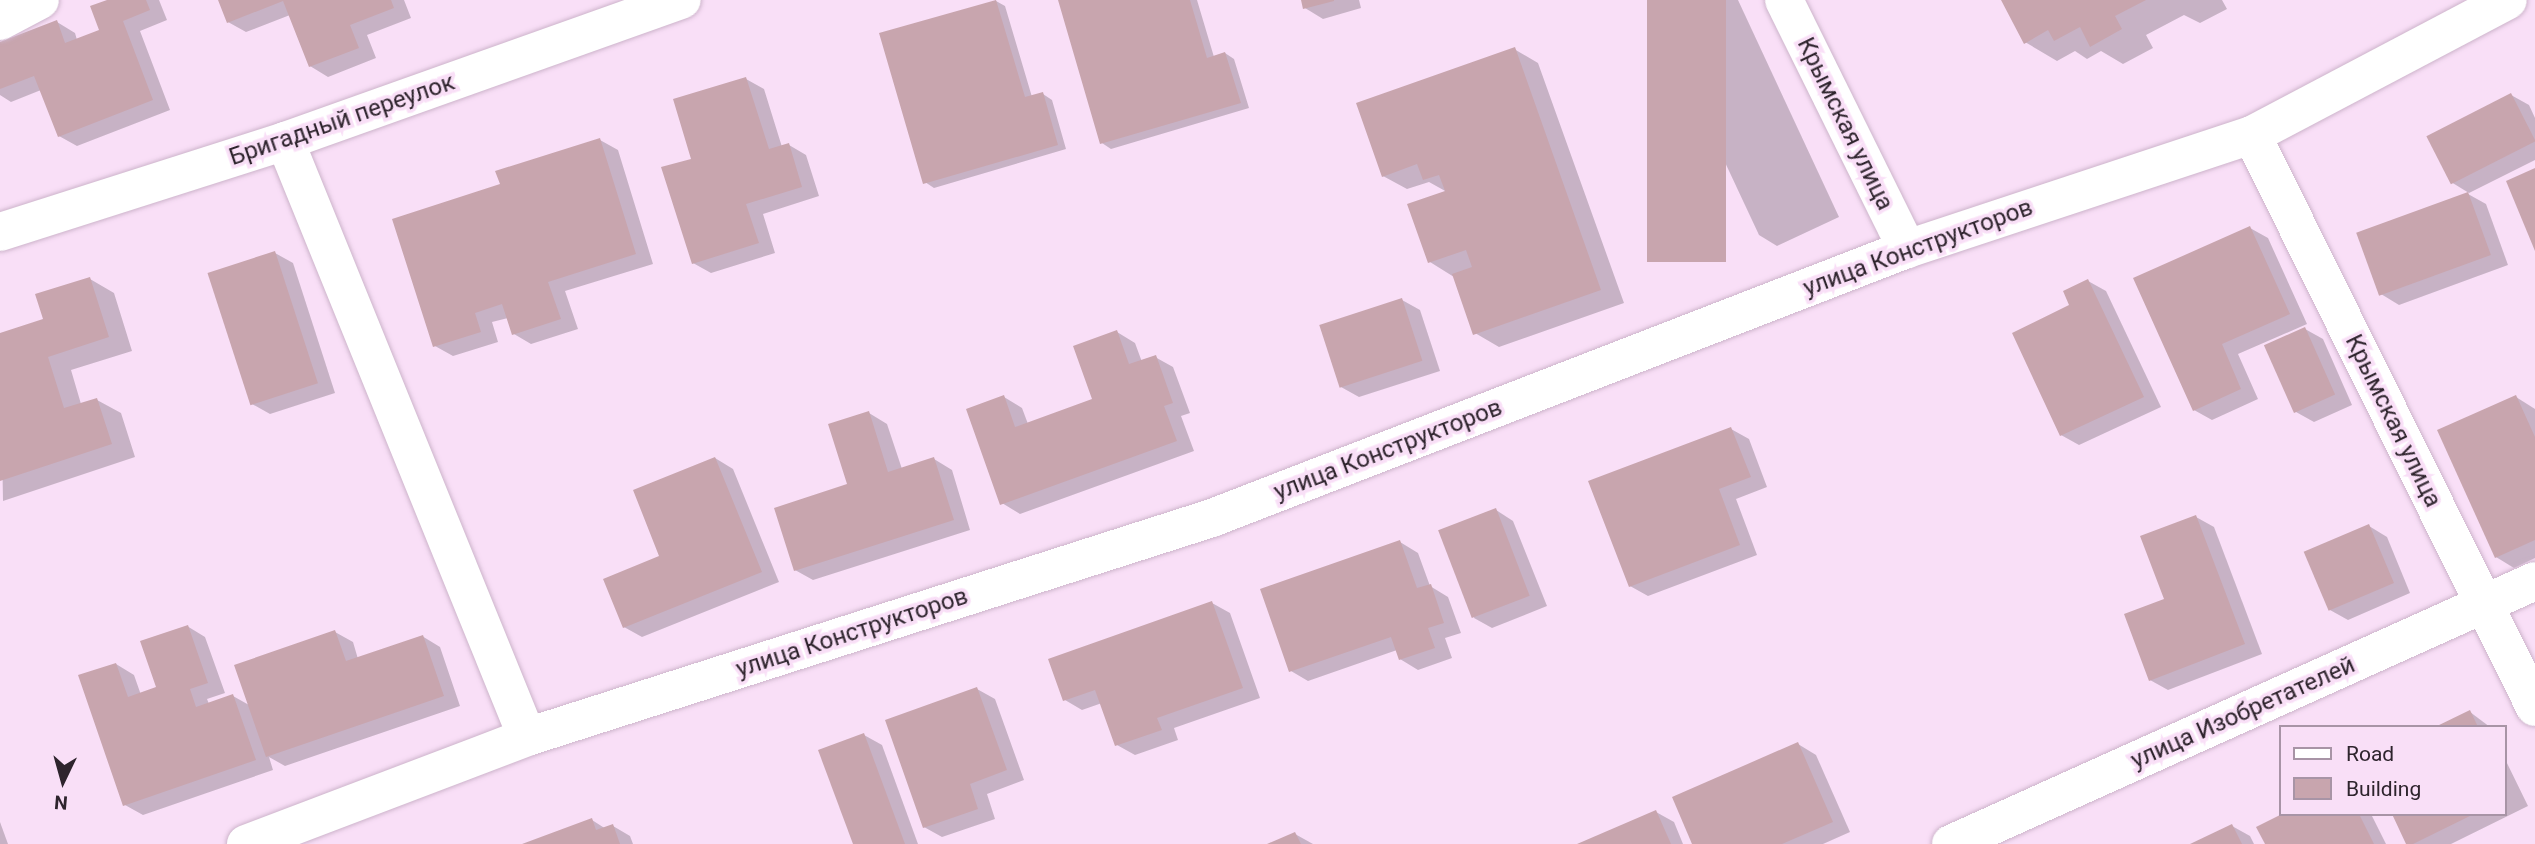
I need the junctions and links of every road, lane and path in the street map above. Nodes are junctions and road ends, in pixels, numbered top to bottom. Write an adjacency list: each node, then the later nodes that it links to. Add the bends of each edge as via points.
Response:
1 (40, 0): 5 (street)
2 (682, 0): 7 (street, Бригадный переулок)
3 (1784, 0): 9 (street, Крымская улица)
4 (2508, 0): 6 (street, улица Конструкторов)
5 (0, 21)
6 (2252, 135): 9 (street, улица Конструкторов); 11 (street, Крымская улица)
7 (285, 141): 8 (street, Бригадный переулок); 13 (street)
8 (0, 232)
9 (1907, 249): 13 (street, улица Конструкторов, via 1212,518)
10 (2535, 581): 11 (street, улица Изобретателей)
11 (2484, 604): 12 (street, Крымская улица); 15 (street, улица Изобретателей)
12 (2535, 707)
13 (527, 737): 14 (street, улица Конструкторов)
14 (246, 844)
15 (1951, 844)

